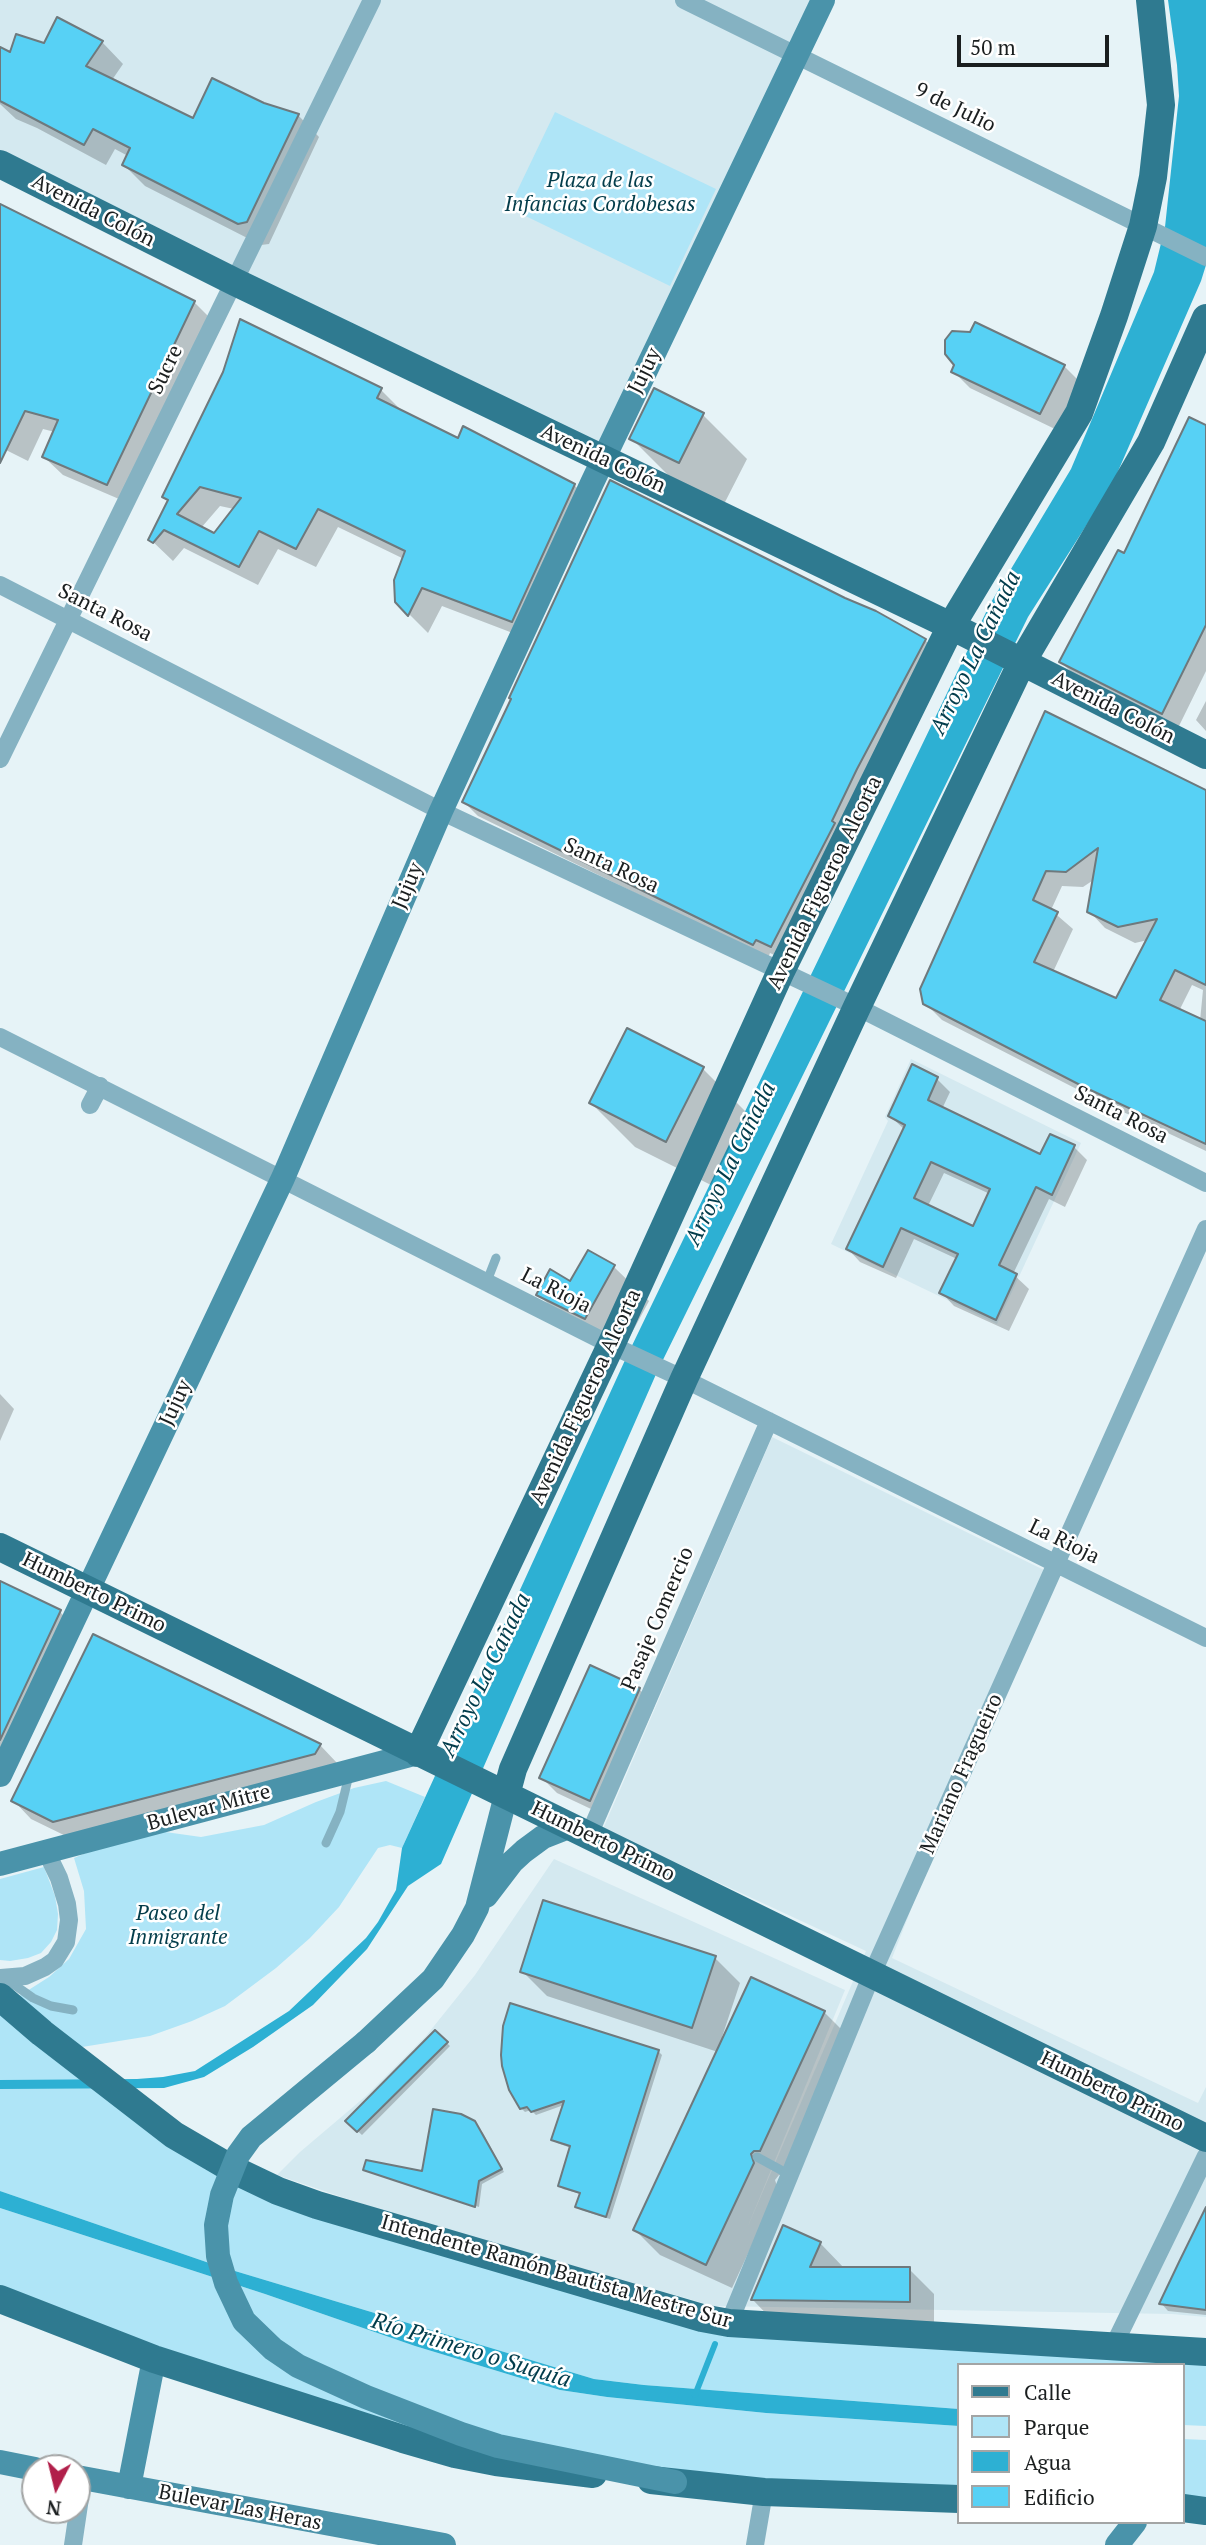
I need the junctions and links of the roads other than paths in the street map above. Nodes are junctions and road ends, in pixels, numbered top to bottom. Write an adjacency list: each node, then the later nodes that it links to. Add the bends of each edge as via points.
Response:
1 (372, 0): 9 (street, Sucre)
2 (684, 0): 5 (street, 9 de Julio)
3 (823, 0): 5 (street, Jujuy)
4 (1150, 0): 7 (main road, Avenida Figueroa Alcorta, via 1161,104)
5 (796, 56): 7 (street, 9 de Julio); 11 (street, Jujuy)
6 (0, 164): 9 (main road, Avenida Colón)
7 (1143, 226): 8 (street, 9 de Julio); 14 (main road, Avenida Figueroa Alcorta, via 1079,413)
8 (1206, 257)
9 (234, 282): 11 (main road, Avenida Colón); 13 (street, Sucre)
10 (1206, 318): 15 (main road, via 1151,442)
11 (603, 459): 14 (main road, Avenida Colón); 18 (street, Jujuy)
12 (0, 585): 13 (street, Santa Rosa)
13 (69, 620): 17 (street, Sucre); 18 (street, Santa Rosa)
14 (951, 626): 15 (main road, Avenida Colón); 19 (main road, Avenida Figueroa Alcorta)
15 (1022, 662): 16 (main road, Avenida Colón); 20 (main road)
16 (1206, 755)
17 (0, 760)
18 (441, 811): 19 (street, Santa Rosa); 24 (street, Jujuy)
19 (781, 971): 20 (street, Santa Rosa); 29 (main road, Avenida Figueroa Alcorta)
20 (857, 1007): 25 (street, Santa Rosa); 30 (main road)
21 (0, 1037): 22 (street, La Rioja)
22 (100, 1086): 23 (street); 24 (street, La Rioja)
23 (90, 1105)
24 (283, 1178): 28 (street, La Rioja); 34 (street, Jujuy)
25 (1206, 1182)
26 (1206, 1229): 33 (street, Mariano Fragueiro)
27 (496, 1258): 28 (lane)
28 (486, 1281): 29 (street, La Rioja)
29 (611, 1345): 30 (street, La Rioja); 36 (main road, Avenida Figueroa Alcorta)
30 (684, 1379): 31 (street, La Rioja); 39 (main road, via 513,1769)
31 (769, 1421): 33 (street, La Rioja); 40 (street, Pasaje Comercio)
32 (0, 1547): 34 (main road, Humberto Primo)
33 (1057, 1563): 35 (street, La Rioja); 45 (street, Mariano Fragueiro)
34 (88, 1590): 36 (main road, Humberto Primo); 38 (street, Jujuy)
35 (1206, 1638)
36 (418, 1753): 37 (street, Bulevar Mitre); 39 (main road, Humberto Primo)
37 (351, 1770): 41 (lane); 42 (street, Bulevar Mitre)
38 (0, 1775)
39 (506, 1795): 40 (main road, Humberto Primo); 44 (street)
40 (580, 1831): 44 (street, via 543,1837 524,1851); 45 (main road, Humberto Primo)
41 (326, 1843)
42 (46, 1851): 43 (street, Bulevar Mitre); 46 (street, via 67,1904 66,1942 45,1968)
43 (0, 1864)
44 (477, 1908): 60 (street, bridge, via 433,1979 366,2042 251,2137 238,2155 216,2225 226,2283 244,2321 273,2350 366,2397 510,2449)
45 (872, 1974): 48 (main road, Humberto Primo); 51 (street, Mariano Fragueiro)
46 (1, 1984): 47 (lane, via 51,2006); 53 (main road, Intendente Ramón Bautista Mestre Sur, via 42,2033 174,2135 278,2191)
47 (74, 2010)
48 (1206, 2138)
49 (757, 2156): 51 (lane)
50 (1206, 2156): 54 (street)
51 (790, 2173): 53 (street, Mariano Fragueiro)
52 (0, 2299): 56 (main road)
53 (729, 2323): 54 (main road, Intendente Ramón Bautista Mestre Sur)
54 (1113, 2347): 55 (main road, Intendente Ramón Bautista Mestre Sur)
55 (1206, 2352)
56 (155, 2359): 60 (main road, via 455,2454 528,2467); 61 (street)
57 (0, 2462): 58 (street)
58 (21, 2466)
59 (91, 2479): 61 (street, Bulevar Las Heras)
60 (675, 2482): 62 (main road)
61 (129, 2487): 68 (street, Bulevar Las Heras)
62 (764, 2492): 63 (main road); 71 (street)
63 (958, 2499)
64 (1185, 2508): 65 (main road)
65 (1206, 2511)
66 (74, 2524): 69 (street)
67 (1133, 2524): 72 (street)
68 (411, 2542): 70 (street, Bulevar Las Heras)
69 (72, 2545)
70 (444, 2545)
71 (755, 2545)
72 (1117, 2545)

